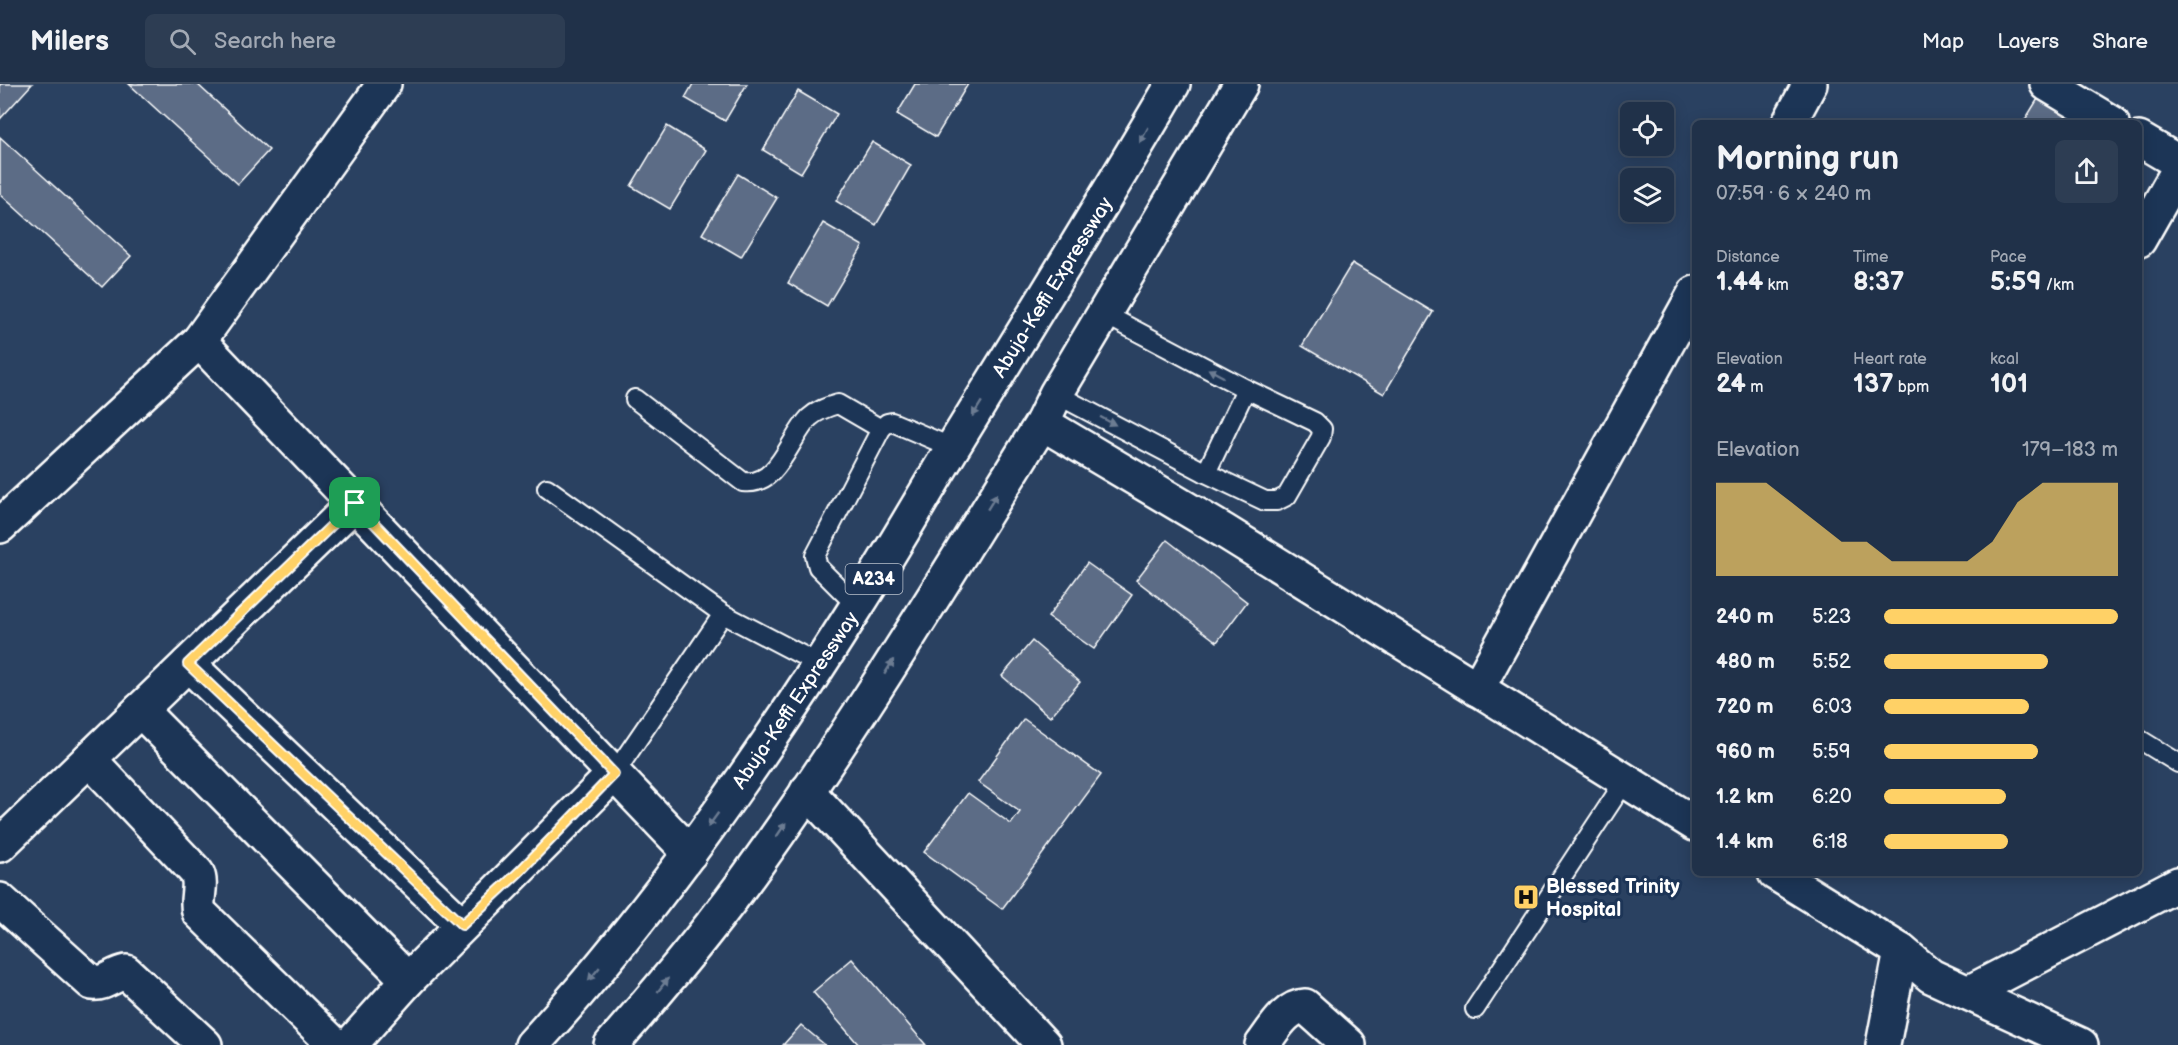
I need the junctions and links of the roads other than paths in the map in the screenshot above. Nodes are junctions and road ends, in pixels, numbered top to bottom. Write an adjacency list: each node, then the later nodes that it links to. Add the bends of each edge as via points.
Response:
1 (384, 84): 14 (main road)
2 (1173, 84): 19 (main road, Abuja-Keffi Expressway / A234, one-way to 19)
3 (1241, 84): 13 (main road, A234)
4 (1810, 84): 6 (main road)
5 (2047, 84): 7 (main road)
6 (1790, 120)
7 (2107, 120)
8 (2142, 141): 9 (main road)
9 (2178, 162)
10 (2178, 171): 11 (main road)
11 (2142, 235)
12 (1692, 298): 28 (main road)
13 (1104, 314): 15 (lane, one-way to 13); 17 (main road, A234)
14 (199, 341): 22 (main road); 23 (main road)
15 (1246, 389): 20 (lane); 20 (lane, via 1315,422 1322,429 1321,438 1287,496 1277,501 1265,501)
16 (635, 399): 18 (lane, via 743,482 754,484 770,476 810,418 824,408 838,404)
17 (1049, 408): 20 (lane, one-way to 20); 28 (main road, via 1224,531); 35 (main road, A234, one-way to 17, via 865,706)
18 (881, 429): 19 (lane, via 892,422); 24 (lane, via 815,556 818,567)
19 (953, 447): 24 (main road, Abuja-Keffi Expressway / A234)
20 (1206, 473)
21 (547, 488): 25 (lane)
22 (355, 503): 26 (main road); 33 (main road)
23 (0, 526)
24 (857, 606): 27 (main road, Abuja-Keffi Expressway / A234)
25 (723, 614): 27 (lane); 33 (lane)
26 (188, 664): 29 (main road); 42 (main road)
27 (819, 664): 38 (main road, Abuja-Keffi Expressway / A234, one-way to 38, via 756,762)
28 (1477, 689): 34 (main road)
29 (140, 710): 31 (main road); 44 (main road)
30 (2142, 741): 32 (lane)
31 (89, 759): 37 (main road); 48 (main road, via 197,873 199,912)
32 (2178, 763)
33 (614, 774): 38 (main road); 42 (main road)
34 (1625, 782): 36 (main road); 46 (lane)
35 (807, 791): 51 (main road, A234, one-way to 35, via 758,863); 52 (main road)
36 (1692, 822)
37 (0, 845)
38 (690, 853): 50 (main road, Abuja-Keffi Expressway / A234, one-way to 50, via 608,959)
39 (1781, 876): 43 (main road)
40 (2178, 884): 45 (main road)
41 (0, 900): 47 (main road, via 92,983 126,972)
42 (462, 925): 44 (main road)
43 (1901, 951): 45 (main road, via 1931,976); 55 (main road)
44 (408, 981): 49 (main road)
45 (1968, 993): 56 (main road)
46 (1475, 1009)
47 (205, 1045)
48 (335, 1045)
49 (350, 1045)
50 (532, 1045)
51 (611, 1045)
52 (1044, 1045)
53 (1262, 1045): 54 (main road, via 1287,1012 1305,1006)
54 (1349, 1045)
55 (1883, 1045)
56 (2081, 1045)

